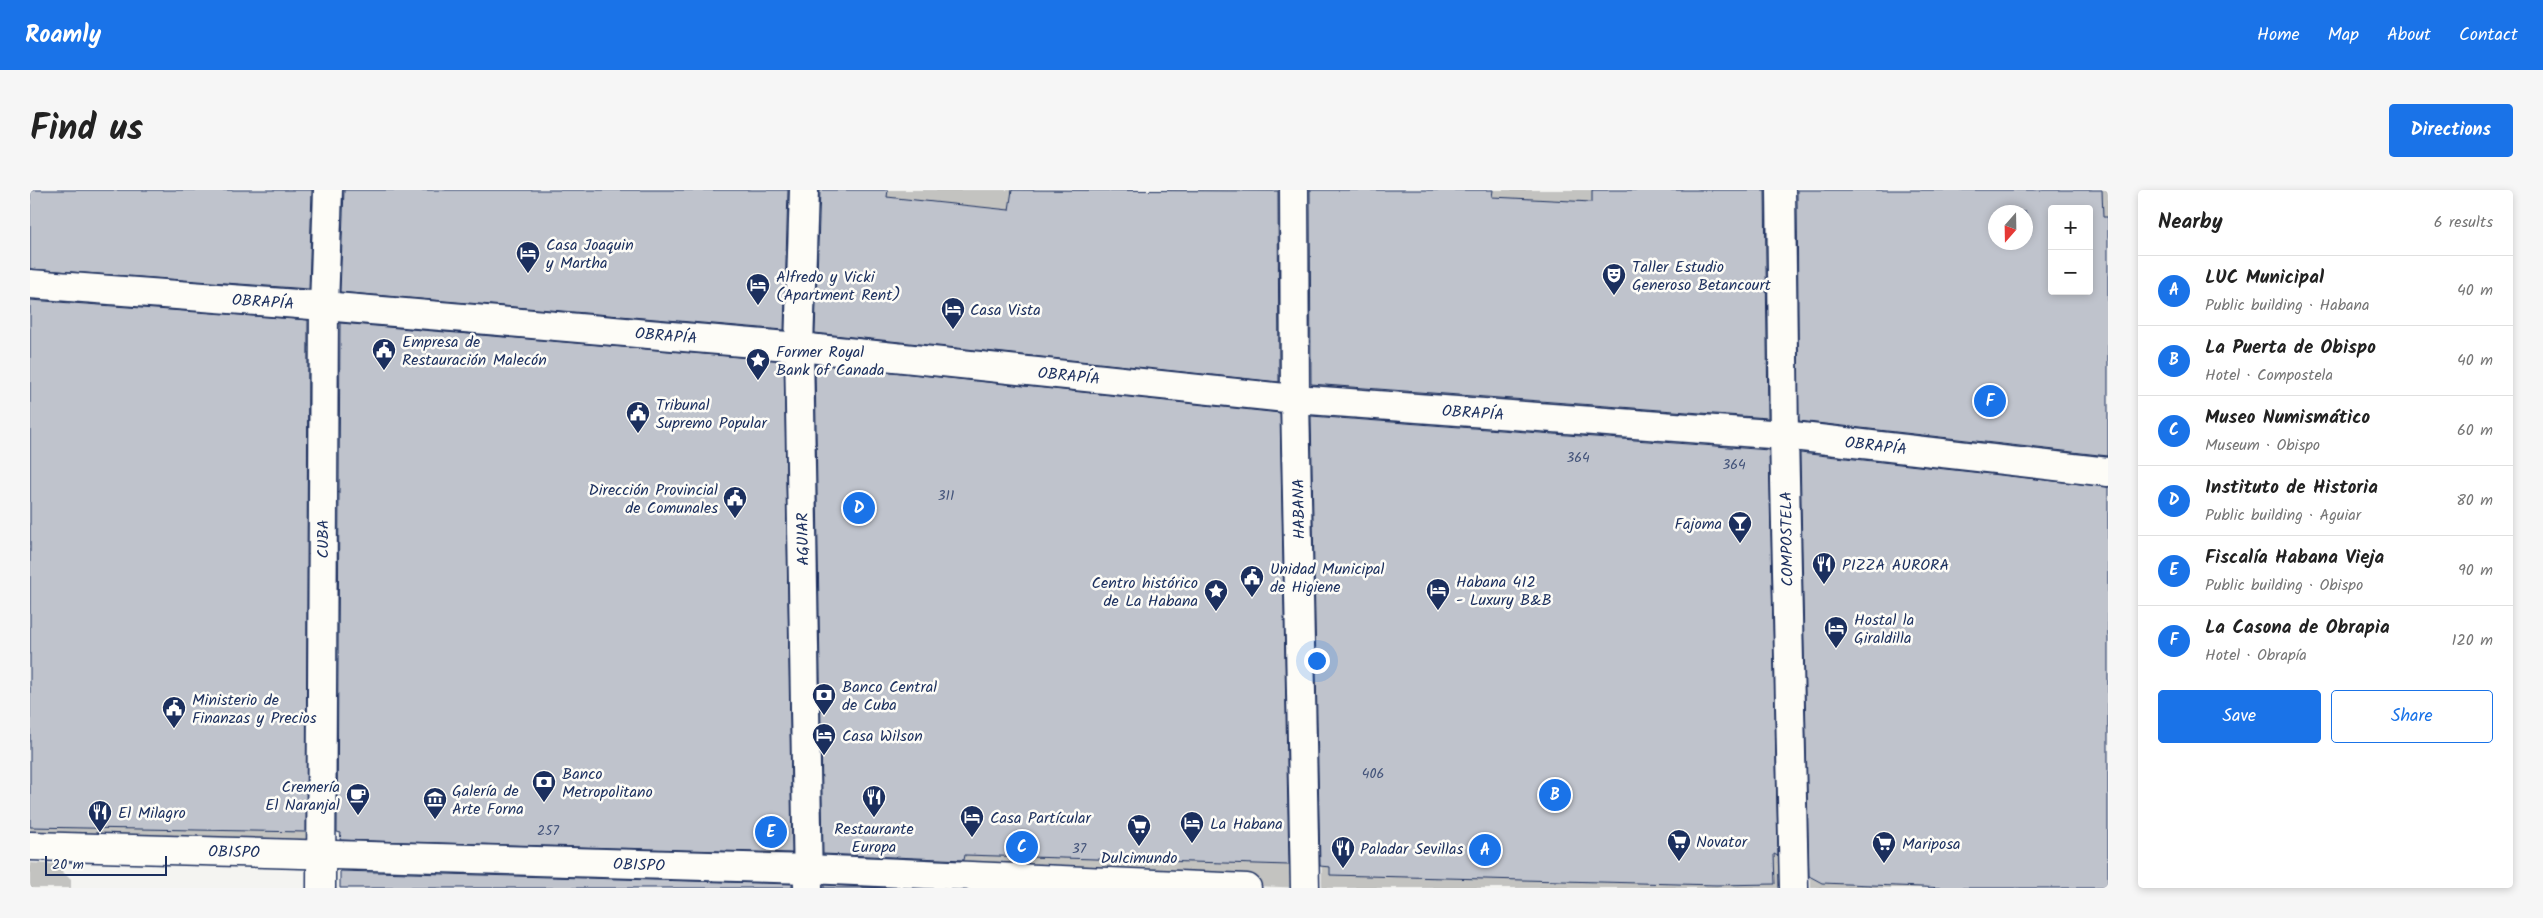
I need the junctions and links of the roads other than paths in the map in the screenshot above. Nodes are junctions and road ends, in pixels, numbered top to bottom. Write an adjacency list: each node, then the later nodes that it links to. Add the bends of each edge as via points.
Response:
1 (328, 190): 6 (street, CUBA)
2 (804, 190): 7 (street, AGUIAR)
3 (1294, 190): 8 (street, HABANA)
4 (1782, 190): 9 (street, COMPOSTELA)
5 (30, 284): 6 (street, OBRAPÍA)
6 (324, 306): 7 (street, OBRAPÍA); 12 (street, CUBA)
7 (799, 347): 8 (street, OBRAPÍA); 13 (street, AGUIAR)
8 (1295, 399): 9 (street, OBRAPÍA); 16 (street, HABANA)
9 (1784, 434): 10 (street, OBRAPÍA); 17 (street, COMPOSTELA)
10 (2108, 472)
11 (30, 846): 12 (street, OBISPO)
12 (321, 853): 13 (street, OBISPO); 14 (street, CUBA)
13 (808, 879): 15 (street, OBISPO)
14 (321, 888)
15 (1247, 888)
16 (1305, 888)
17 (1794, 888)

